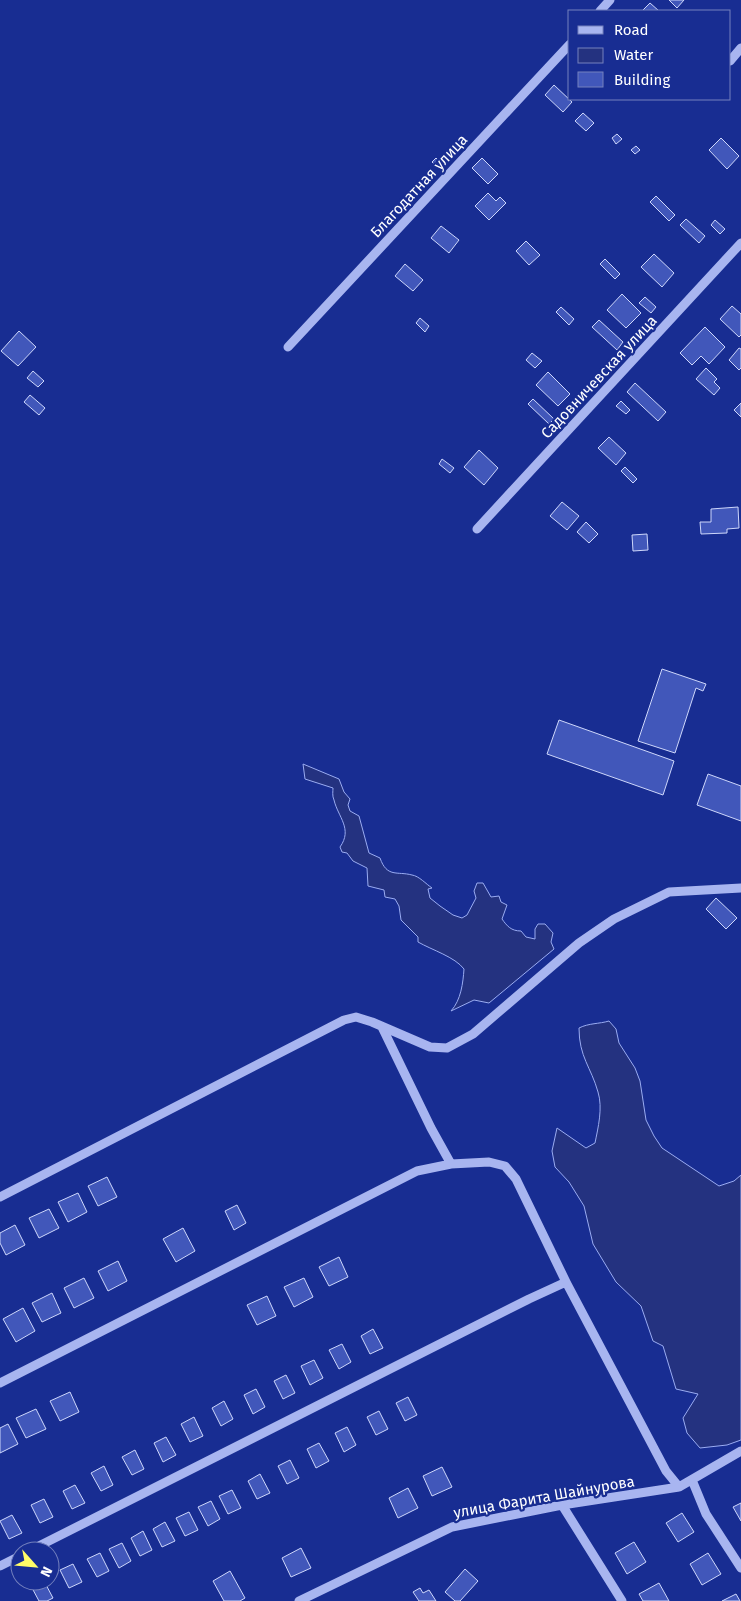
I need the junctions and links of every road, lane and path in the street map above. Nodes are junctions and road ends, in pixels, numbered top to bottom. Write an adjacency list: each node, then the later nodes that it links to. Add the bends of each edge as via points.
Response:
1 (610, 0): 2 (street)
2 (601, 10)
3 (568, 46): 7 (street, Благодатная улица)
4 (741, 48): 5 (street)
5 (731, 60)
6 (741, 243): 8 (street, Садовничевская улица)
7 (288, 348)
8 (477, 529)
9 (741, 888): 10 (street, via 669,892 614,919 579,943 472,1034 447,1048 430,1047)
10 (382, 1027): 11 (street, via 430,1128); 12 (street, via 356,1017 344,1020)
11 (451, 1164): 13 (street, via 489,1162 505,1166 516,1179); 14 (street, via 417,1171)
12 (0, 1197)
13 (566, 1282): 17 (street, via 666,1471); 19 (street)
14 (0, 1383)
15 (741, 1451): 16 (street, улица Фарита Шайнурова)
16 (692, 1480): 17 (street, улица Фарита Шайнурова); 20 (street, via 706,1514)
17 (679, 1487): 18 (street, улица Фарита Шайнурова)
18 (562, 1504): 21 (street, улица Фарита Шайнурова, via 452,1527); 22 (street)
19 (49, 1541)
20 (741, 1568)
21 (300, 1601)
22 (622, 1601)

